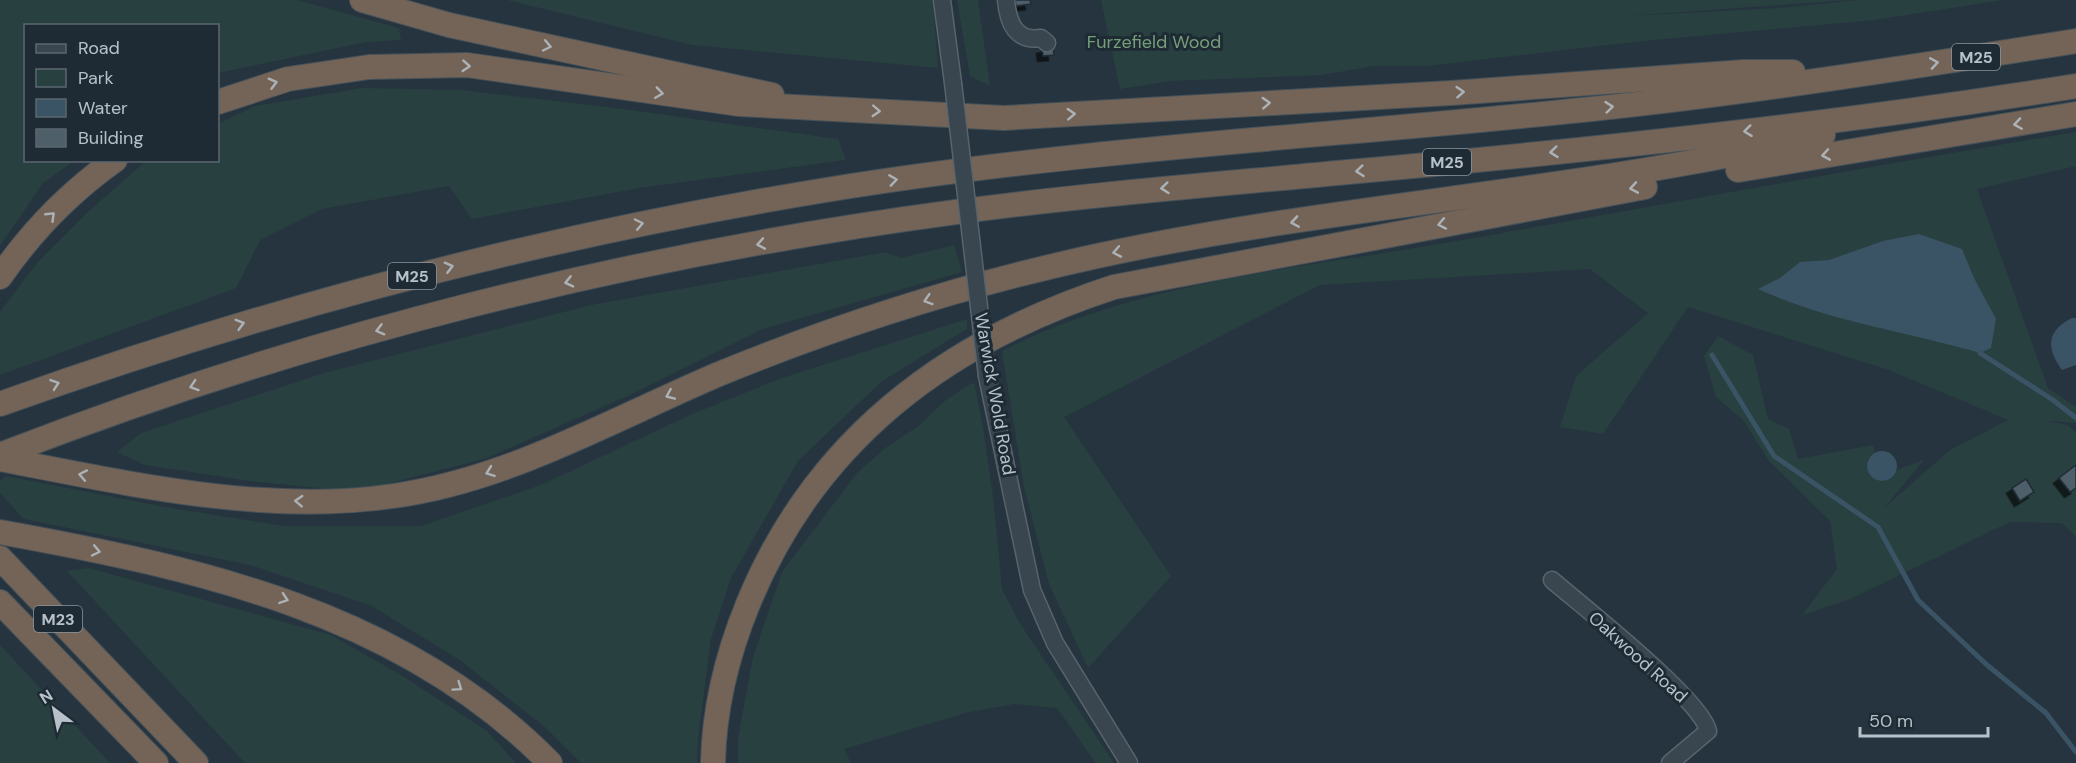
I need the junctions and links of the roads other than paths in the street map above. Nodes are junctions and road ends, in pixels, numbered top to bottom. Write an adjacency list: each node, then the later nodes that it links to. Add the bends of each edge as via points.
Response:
1 (362, 0): 9 (highway, one-way to 9, via 449,25 738,86)
2 (942, 0): 24 (street, Warwick Wold Road, bridge, via 987,376 1032,590 1055,643)
3 (1006, 0): 5 (street, via 1020,36 1041,38)
4 (2076, 41): 6 (highway, M25, one-way to 4)
5 (1047, 43)
6 (1876, 73): 9 (highway, one-way to 6, via 1004,118 1744,72); 14 (highway, M25, one-way to 6, via 225,328 394,280 573,238 749,203 991,167 1585,110)
7 (2076, 86): 10 (highway, M25)
8 (219, 102): 9 (highway, one-way to 9, via 288,79 326,73 369,67 467,65 738,104)
9 (818, 107)
10 (1931, 109): 15 (highway, M25, one-way to 15, via 1624,145 1093,196 944,214 730,249 552,286 378,331 203,383); 15 (highway, one-way to 15, via 1755,150 1499,194 1195,237 1019,275 931,299 783,349 541,453 436,489 348,501 304,501 141,486)
11 (2076, 114): 23 (highway, one-way to 23, via 1629,189 1168,276 1104,290 1014,325 964,352 891,404 831,464 804,499 778,540 741,622 725,675)
12 (113, 162): 13 (highway, one-way to 12, via 57,209)
13 (6, 268)
14 (0, 404)
15 (0, 457)
16 (0, 532): 22 (highway, one-way to 22, via 234,583 326,615 423,664 506,722)
17 (0, 558): 21 (highway, M23)
18 (1552, 580): 25 (street, Oakwood Road, via 1683,695 1707,724 1708,731)
19 (0, 602): 20 (highway, M23)
20 (156, 763)
21 (196, 763)
22 (550, 763)
23 (713, 763)
24 (1129, 763)
25 (1670, 763)

